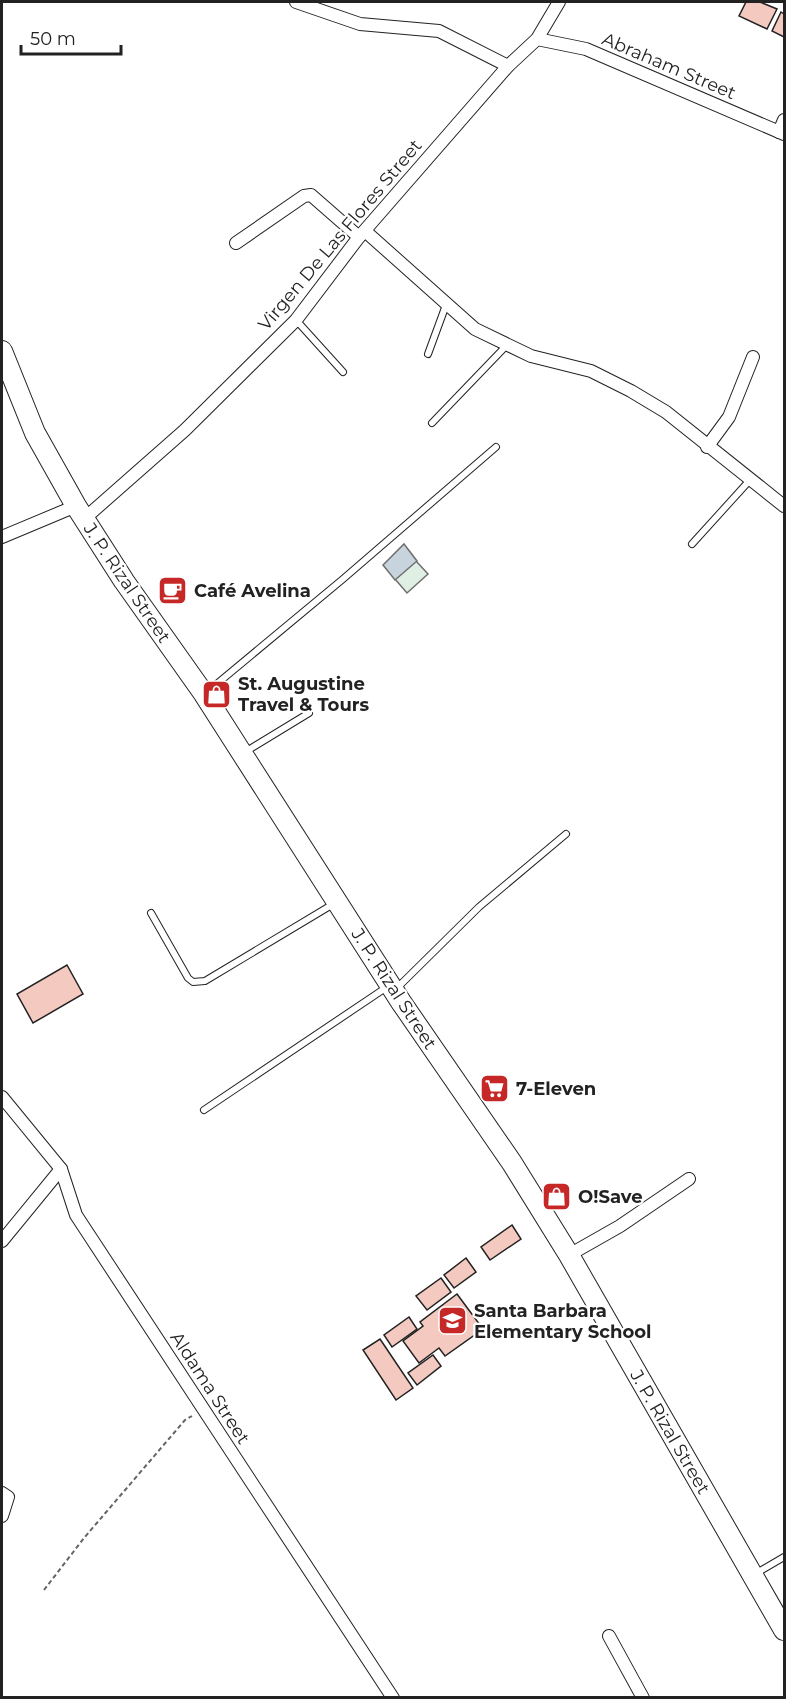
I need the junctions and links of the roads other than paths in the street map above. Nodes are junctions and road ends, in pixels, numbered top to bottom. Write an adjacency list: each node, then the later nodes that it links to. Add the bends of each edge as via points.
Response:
1 (296, 2): 4 (street, via 360,24 439,31)
2 (559, 2): 3 (street, Virgen De Las Flores Street)
3 (537, 39): 4 (street, Virgen De Las Flores Street); 6 (street, Abraham Street, via 586,50)
4 (508, 66): 7 (street, Virgen De Las Flores Street)
5 (784, 120): 6 (street)
6 (782, 133)
7 (362, 234): 8 (street, via 311,195); 9 (street); 10 (street, Virgen De Las Flores Street)
8 (236, 243)
9 (446, 305): 11 (street, via 475,329); 13 (lane)
10 (296, 320): 15 (lane); 21 (street, Virgen De Las Flores Street, via 185,430)
11 (507, 345): 16 (lane); 18 (street, via 531,356 591,371 631,391 666,412)
12 (2, 351): 21 (main road, J. P. Rizal Street, via 36,433)
13 (428, 354)
14 (753, 357): 18 (street, via 729,417)
15 (344, 372)
16 (432, 423)
17 (495, 447): 24 (lane)
18 (707, 447): 19 (street)
19 (750, 480): 20 (street); 23 (lane)
20 (784, 506)
21 (80, 512): 22 (street, Virgen De Las Flores Street); 24 (main road, J. P. Rizal Street)
22 (2, 537)
23 (692, 544)
24 (204, 694): 26 (main road, J. P. Rizal Street)
25 (309, 713): 26 (lane)
26 (242, 754): 28 (main road, J. P. Rizal Street)
27 (566, 834): 30 (lane)
28 (338, 901): 29 (lane, via 205,981 193,982); 30 (main road, J. P. Rizal Street)
29 (152, 913)
30 (392, 988): 32 (lane); 36 (main road, J. P. Rizal Street, via 512,1163)
31 (2, 1097): 33 (street, Aldama Street)
32 (204, 1110)
33 (61, 1168): 35 (street); 43 (street, Aldama Street, via 76,1215)
34 (689, 1179): 36 (street)
35 (2, 1241)
36 (569, 1255): 40 (main road, J. P. Rizal Street)
37 (2, 1493): 38 (street, via 8,1497)
38 (2, 1516)
39 (784, 1557): 40 (lane)
40 (752, 1576): 41 (main road, J. P. Rizal Street)
41 (784, 1630)
42 (609, 1636): 44 (street)
43 (393, 1698)
44 (643, 1698)

